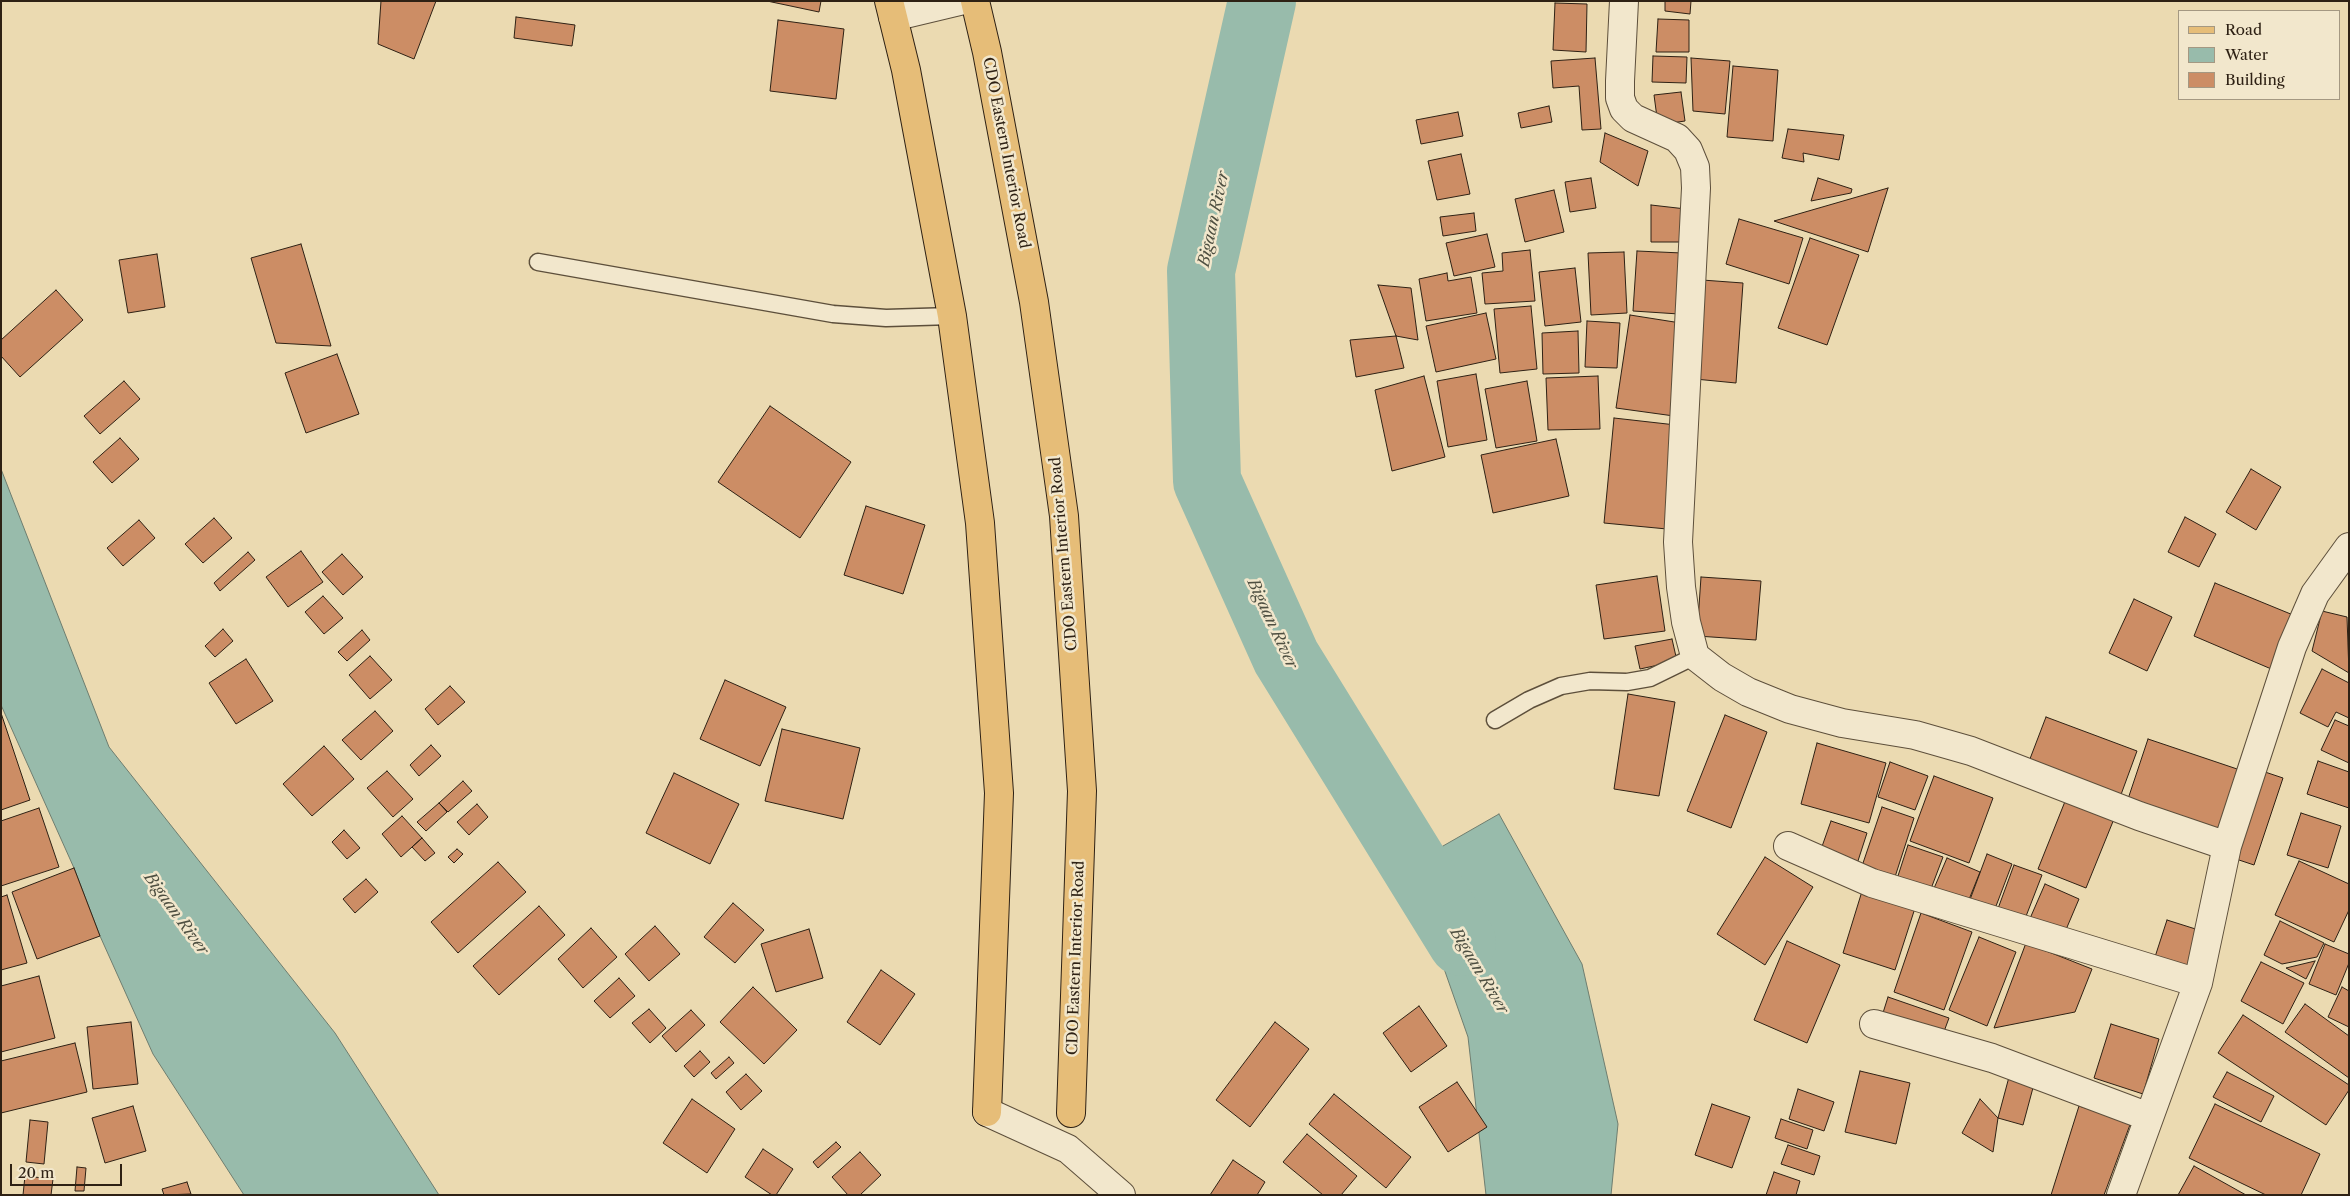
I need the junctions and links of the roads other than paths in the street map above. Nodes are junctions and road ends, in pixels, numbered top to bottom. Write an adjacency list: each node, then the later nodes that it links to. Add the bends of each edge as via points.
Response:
1 (960, 1): 4 (street)
2 (975, 1): 15 (main road, CDO Eastern Interior Road, via 1034,302 1064,516 1082,791)
3 (1624, 1): 8 (street, via 1620,98 1624,109 1633,118 1677,138 1688,150 1695,167 1678,542 1686,622)
4 (891, 9): 6 (main road, via 906,70)
5 (538, 262): 6 (lane, via 833,314 886,318)
6 (952, 316): 14 (main road, via 980,523 998,793)
7 (2349, 547): 11 (street, via 2315,594 2292,647)
8 (1695, 656): 9 (lane, via 1650,678 1561,686); 11 (street, via 1748,692 1790,709 1915,735 1971,751)
9 (1495, 720)
10 (1788, 846): 12 (street, via 1872,883)
11 (2227, 846): 12 (street)
12 (2198, 983): 16 (street)
13 (1874, 1024): 16 (street, via 1992,1058)
14 (987, 1112): 17 (street, via 1068,1149)
15 (1071, 1113)
16 (2149, 1117): 18 (street)
17 (1121, 1195)
18 (2121, 1195)

